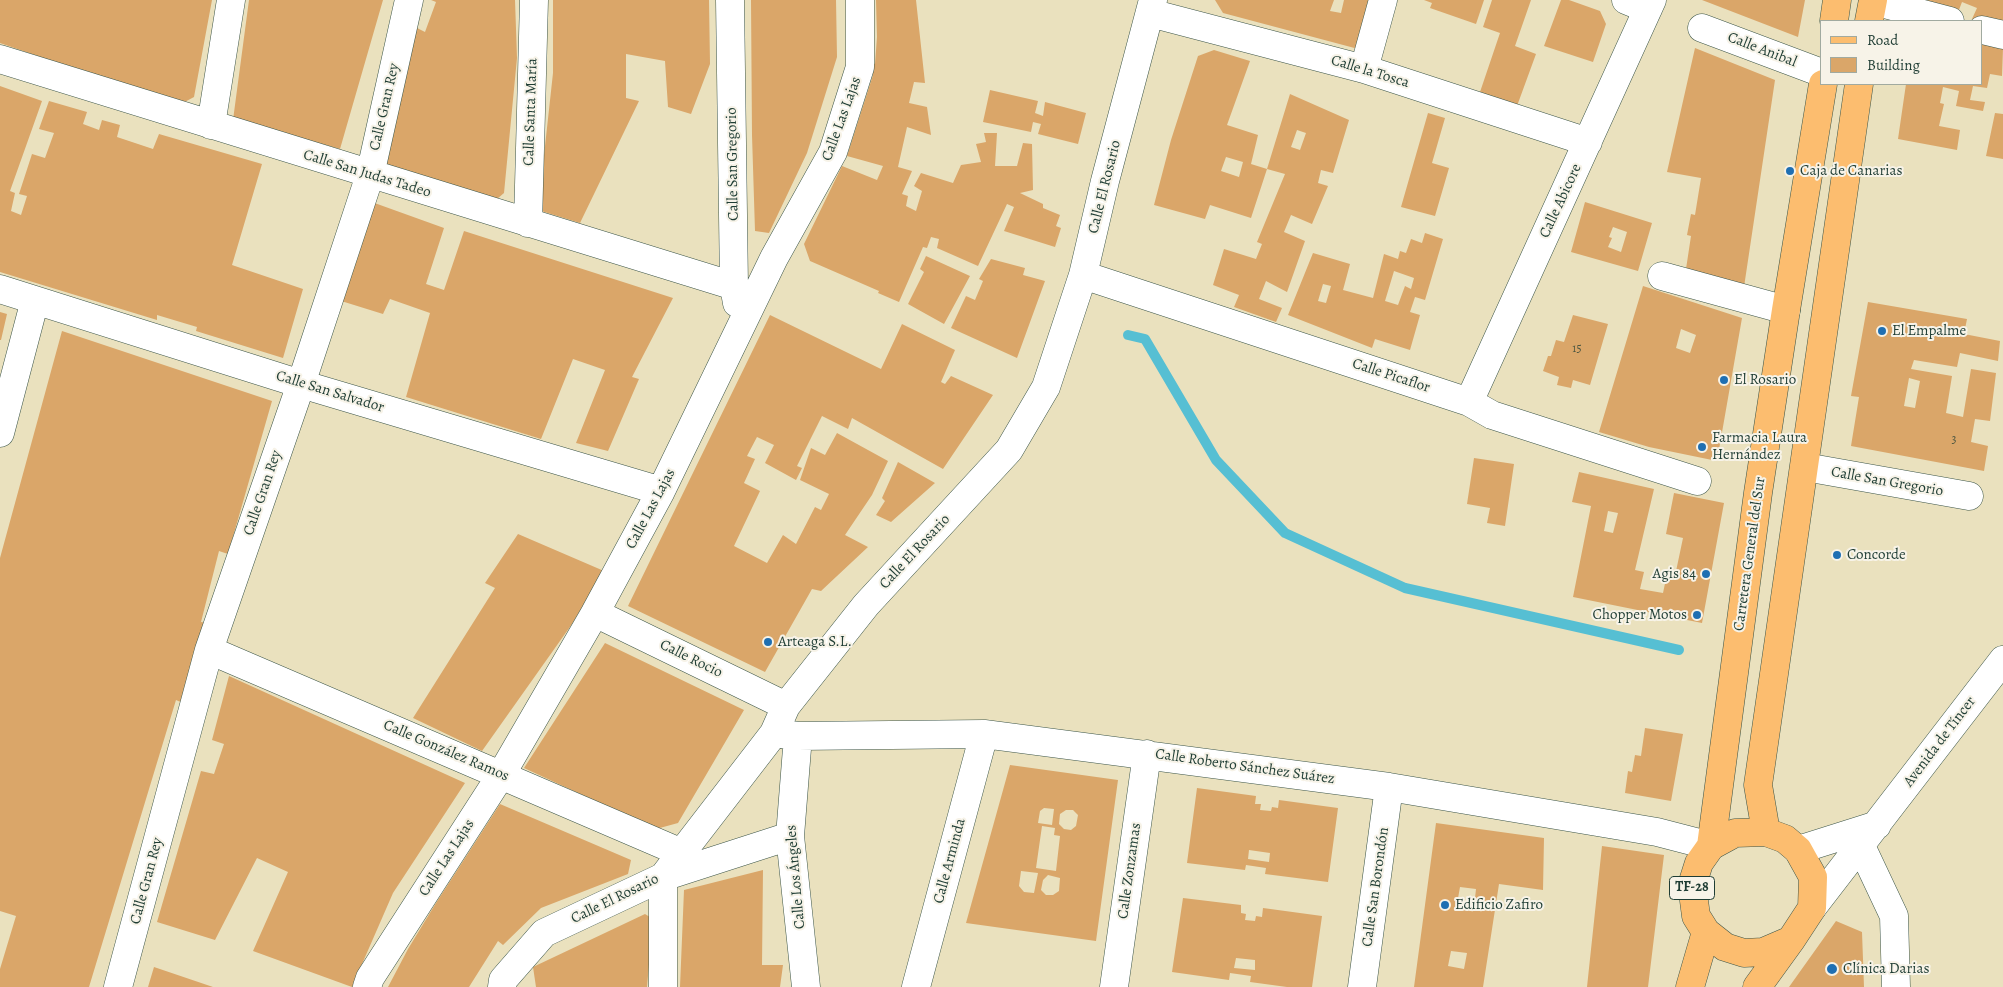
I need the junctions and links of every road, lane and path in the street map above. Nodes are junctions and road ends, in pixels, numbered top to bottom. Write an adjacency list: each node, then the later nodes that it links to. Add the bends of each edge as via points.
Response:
1 (230, 0): 21 (street)
2 (409, 0): 23 (street, Calle Gran Rey)
3 (534, 0): 24 (street, Calle Santa María)
4 (730, 0): 27 (street, Calle San Gregorio)
5 (860, 0): 31 (street, Calle Las Lajas, via 860,67 833,152 774,258)
6 (1383, 0): 17 (street)
7 (1837, 0): 11 (main road)
8 (1642, 3): 22 (street, Calle Abicore)
9 (1152, 7): 17 (street, Calle la Tosca); 25 (street, Calle El Rosario)
10 (1872, 8): 12 (street)
11 (1834, 20)
12 (1944, 20)
13 (1702, 28): 18 (street, Calle Anibal)
14 (1983, 30): 15 (street)
15 (2003, 35)
16 (0, 59): 21 (street, Calle San Judas Tadeo)
17 (1364, 69): 22 (street, Calle la Tosca)
18 (1820, 72)
19 (1823, 85): 30 (main road, Carretera General del Sur / TF-28)
20 (1859, 85): 35 (main road)
21 (211, 125): 23 (street, Calle San Judas Tadeo)
22 (1588, 142): 33 (street, Calle Abicore)
23 (370, 175): 24 (street, Calle San Judas Tadeo); 32 (street, Calle Gran Rey)
24 (528, 223): 27 (street, Calle San Judas Tadeo)
25 (1083, 275): 33 (street, Calle Picaflor); 42 (street, Calle El Rosario, via 1046,387 1009,450 866,605)
26 (1662, 276): 30 (street)
27 (734, 286): 31 (street, Calle San Gregorio)
28 (0, 290): 29 (street, Calle San Salvador)
29 (35, 300): 32 (street, Calle San Salvador); 34 (street)
30 (1786, 310): 51 (main road, Carretera General del Sur / TF-28)
31 (741, 328): 37 (street, Calle Las Lajas)
32 (301, 384): 37 (street, Calle San Salvador); 40 (street, Calle Gran Rey)
33 (1469, 402): 36 (street, Calle Picaflor, via 1492,415)
34 (0, 433)
35 (1805, 467): 38 (street, Calle San Gregorio); 48 (main road, via 1758,785)
36 (1697, 481)
37 (661, 491): 39 (street, Calle Las Lajas)
38 (1969, 496)
39 (595, 613): 42 (street, Calle Rocio); 46 (street, Calle Las Lajas)
40 (209, 650): 46 (street, Calle González Ramos); 58 (street, Calle Gran Rey)
41 (2003, 660): 49 (street, Avenida de Tíncer)
42 (786, 706): 43 (street, Calle El Rosario)
43 (786, 734): 44 (street, Calle Roberto Sánchez Suárez); 50 (street, Calle Los Ángeles); 53 (street, Calle El Rosario)
44 (984, 734): 45 (street, Calle Roberto Sánchez Suárez); 63 (street, Calle Arminda)
45 (1146, 754): 47 (street, Calle Roberto Sánchez Suárez); 64 (street, Calle Zonzamas)
46 (501, 775): 53 (street, Calle González Ramos); 59 (street, Calle Las Lajas)
47 (1389, 787): 51 (street, Calle Roberto Sánchez Suárez, via 1657,832); 65 (street, Calle San Borondón)
48 (1766, 832): 51 (main road, TF-28, via 1735,833); 52 (main road, TF-28)
49 (1869, 835): 52 (street); 55 (street, Avenida de Tíncer); 68 (street, via 1894,916)
50 (790, 836): 54 (street); 62 (street, Calle Los Ángeles)
51 (1711, 846): 56 (main road, TF-28, via 1698,863 1692,885 1696,916)
52 (1798, 850): 55 (main road, TF-28, via 1813,877)
53 (682, 853): 54 (street, Calle El Rosario)
54 (663, 877): 60 (street, Calle El Rosario, via 544,933 504,980); 61 (street)
55 (1812, 908): 57 (main road)
56 (1706, 932): 57 (main road, TF-28, via 1725,946 1744,953 1763,952); 66 (main road)
57 (1791, 940): 67 (main road)
58 (118, 987)
59 (367, 987)
60 (502, 987)
61 (663, 987)
62 (806, 987)
63 (916, 987)
64 (1114, 987)
65 (1362, 987)
66 (1690, 987)
67 (1757, 987)
68 (1896, 987)

